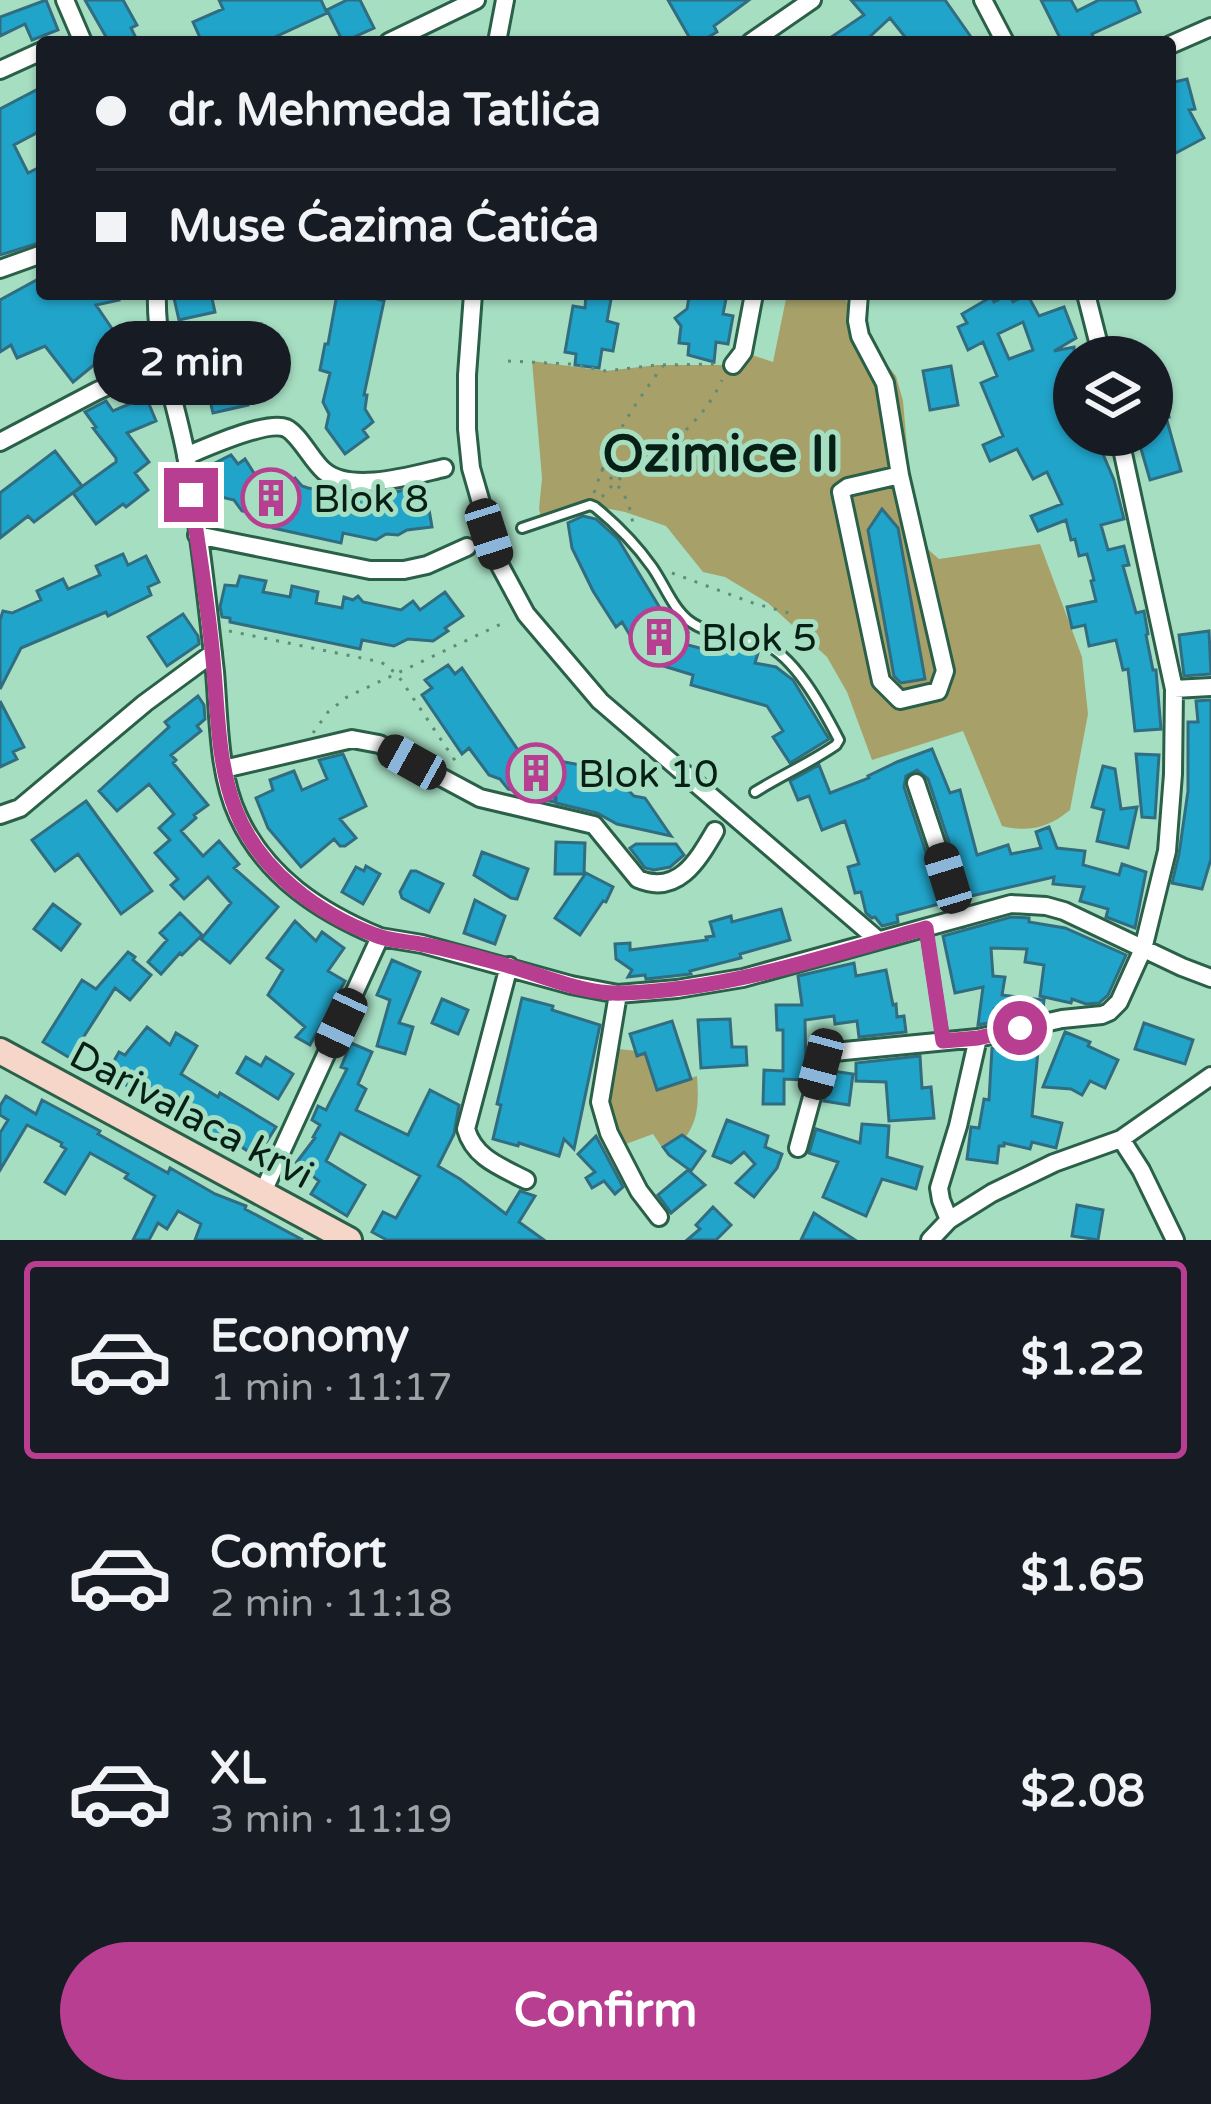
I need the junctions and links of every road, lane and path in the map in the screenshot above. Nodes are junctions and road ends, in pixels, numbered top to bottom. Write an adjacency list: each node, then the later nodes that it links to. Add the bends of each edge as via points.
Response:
1 (65, 0): 7 (street)
2 (476, 0): 8 (street)
3 (506, 0): 9 (street)
4 (812, 0): 10 (street)
5 (983, 0): 11 (street)
6 (1211, 27): 12 (street)
7 (74, 36)
8 (401, 36)
9 (497, 36)
10 (760, 36)
11 (1002, 36)
12 (1176, 42)
13 (36, 54): 14 (street)
14 (0, 70)
15 (36, 256): 16 (street)
16 (0, 269)
17 (157, 300): 23 (street)
18 (473, 300): 57 (street, via 471,468 498,562 526,614 601,700)
19 (753, 300): 26 (street)
20 (859, 300): 32 (street, via 860,336 885,383)
21 (1088, 300): 22 (street)
22 (1097, 336)
23 (164, 361): 27 (street); 28 (street)
24 (508, 361): 25 (path, via 606,371)
25 (664, 364): 26 (path); 31 (path)
26 (734, 365): 33 (path, via 691,426)
27 (0, 442)
28 (186, 456): 30 (street, via 280,427 334,478 377,483); 37 (street)
29 (1124, 456): 46 (street)
30 (444, 468)
31 (601, 470): 33 (path); 34 (path)
32 (900, 475): 32 (street, via 945,671 938,691 900,700 881,681 841,491)
33 (614, 480): 34 (path); 36 (path, via 630,502)
34 (592, 506): 35 (lane); 51 (lane, via 628,535 690,622 778,651 837,736 809,764)
35 (522, 528)
36 (634, 533)
37 (197, 535): 38 (street, via 370,570 427,566); 42 (street)
38 (467, 547)
39 (662, 568): 40 (path)
40 (789, 613)
41 (501, 624): 44 (path)
42 (210, 627): 43 (street); 44 (path, via 381,662)
43 (213, 653): 49 (street); 52 (street, via 20,808)
44 (397, 674): 47 (path, via 328,712); 48 (path)
45 (1211, 687): 46 (street)
46 (1174, 689): 58 (street, via 1168,851)
47 (304, 751): 49 (street); 53 (street, via 379,743 480,798 594,825 649,883 685,874)
48 (456, 762)
49 (224, 769): 56 (street, via 236,812 277,874)
50 (916, 783): 54 (street)
51 (755, 791)
52 (0, 815)
53 (716, 831)
54 (961, 917): 55 (street); 58 (street, via 1011,904 1046,906)
55 (926, 928): 57 (street); 63 (lane)
56 (380, 938): 59 (street); 69 (street)
57 (878, 940): 61 (street, via 743,978)
58 (1143, 950): 60 (street); 62 (street, via 1109,1012)
59 (508, 966): 61 (street); 68 (street, via 466,1129 484,1158)
60 (1211, 978)
61 (618, 994): 70 (street, via 600,1102)
62 (978, 1038): 63 (street); 71 (street, via 939,1188)
63 (943, 1041): 67 (street, via 830,1054)
64 (0, 1052): 69 (street, Darivalaca krvi)
65 (1211, 1076): 66 (street)
66 (1121, 1139): 71 (street, via 1029,1174); 74 (street)
67 (798, 1148)
68 (526, 1180)
69 (262, 1194): 72 (street, Darivalaca krvi)
70 (659, 1217)
71 (950, 1220): 73 (street)
72 (349, 1240)
73 (930, 1240)
74 (1175, 1240)

